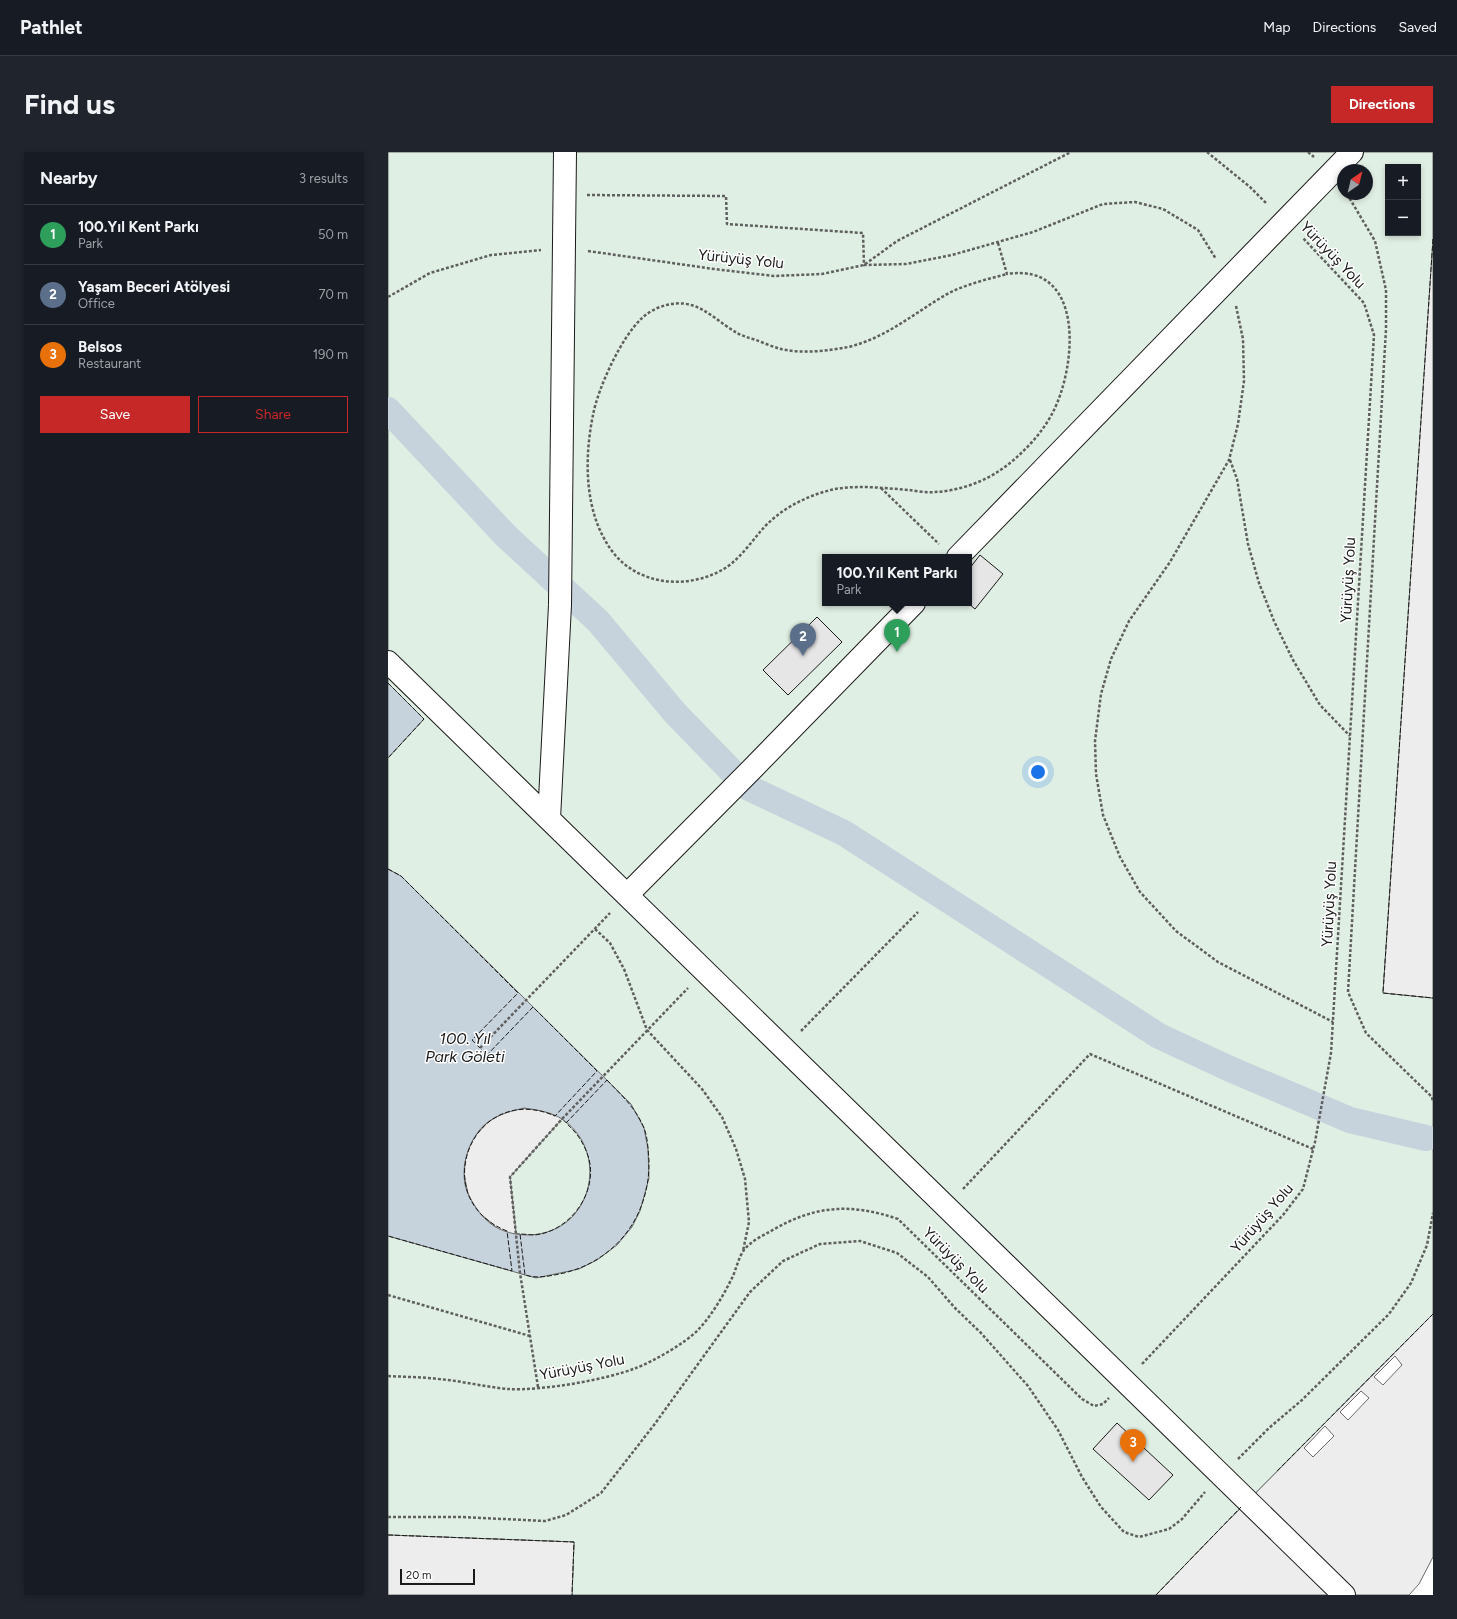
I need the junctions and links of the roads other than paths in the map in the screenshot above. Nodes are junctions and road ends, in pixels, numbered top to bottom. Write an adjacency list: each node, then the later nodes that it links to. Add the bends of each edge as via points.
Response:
1 (565, 152): 6 (street, via 560,605)
2 (1352, 152): 3 (street, via 1227,280)
3 (950, 552)
4 (911, 606): 7 (street)
5 (388, 662): 6 (street)
6 (549, 819): 7 (street)
7 (627, 895): 8 (street)
8 (1344, 1595)

